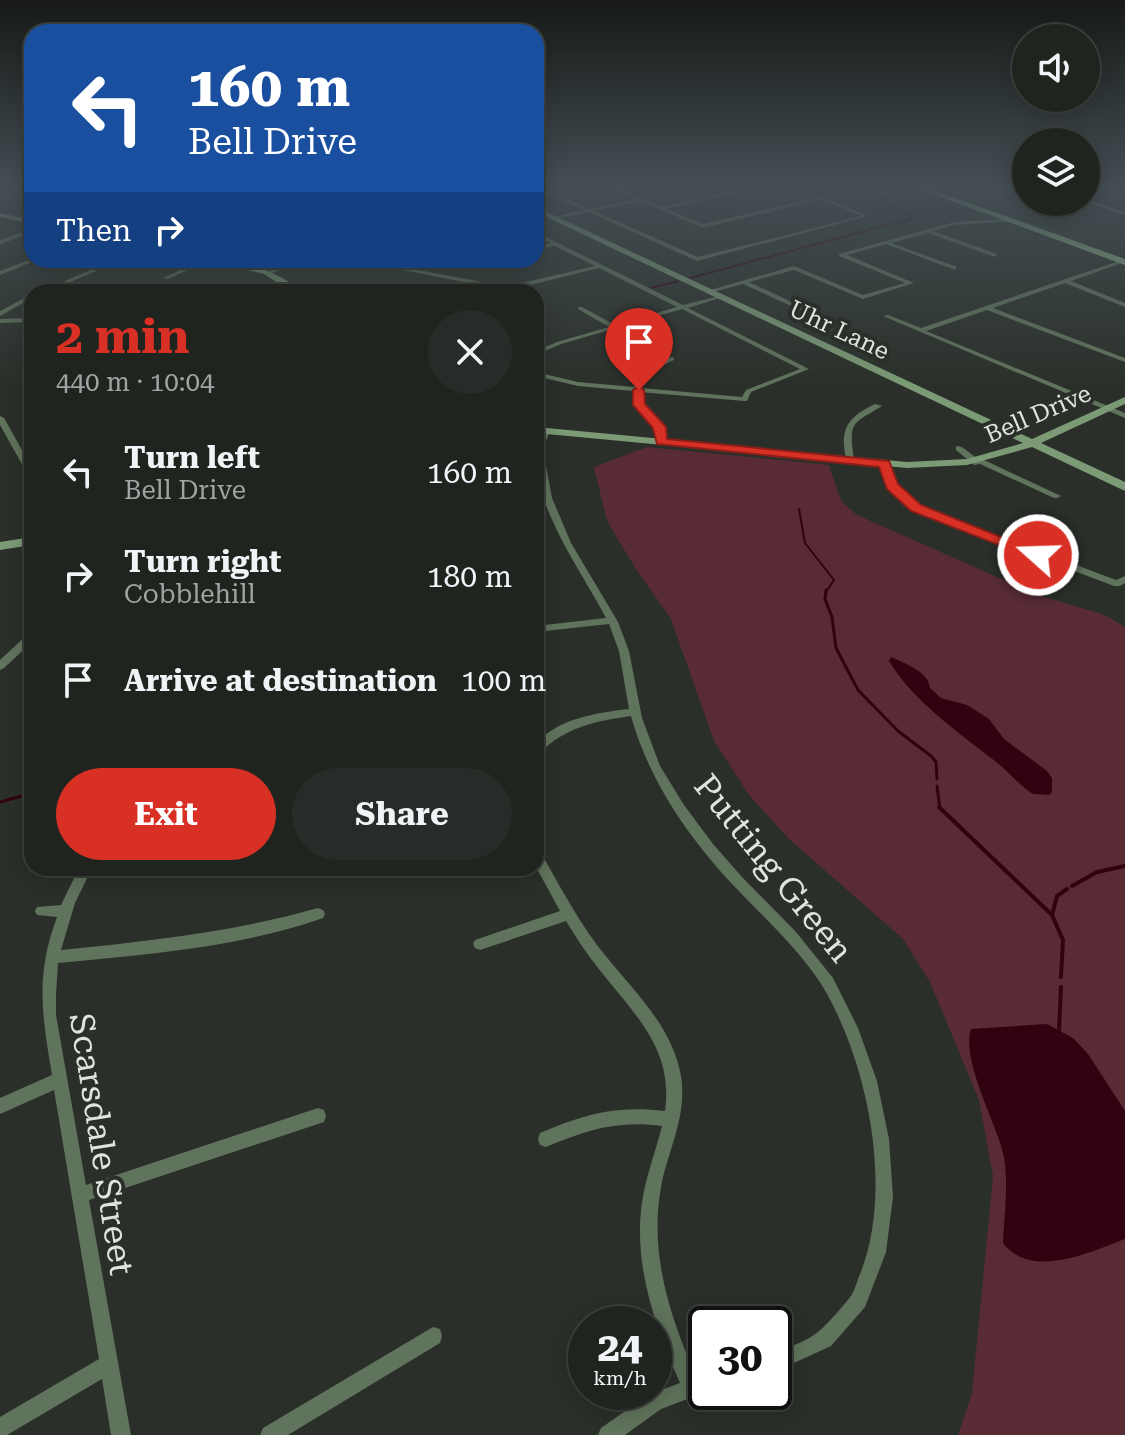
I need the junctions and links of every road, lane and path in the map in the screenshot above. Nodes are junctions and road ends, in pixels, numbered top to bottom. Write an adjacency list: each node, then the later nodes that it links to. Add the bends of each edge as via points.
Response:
1 (572, 252): 12 (street)
2 (628, 252): 29 (street, Uhr Lane)
3 (681, 252): 4 (street, via 697,259)
4 (725, 252)
5 (852, 252): 23 (street, via 841,255 911,283 863,297 794,268)
6 (912, 252): 18 (street)
7 (987, 252): 9 (street)
8 (1099, 252): 10 (main road)
9 (995, 255)
10 (1124, 261): 22 (street)
11 (24, 264): 19 (street)
12 (600, 266): 28 (street); 33 (street)
13 (100, 268): 25 (street)
14 (190, 268): 21 (street)
15 (246, 268): 20 (street)
16 (281, 268): 20 (street)
17 (394, 268): 27 (street)
18 (955, 268)
19 (0, 273)
20 (268, 273): 24 (street)
21 (166, 278)
22 (1065, 281): 32 (street); 35 (street)
23 (744, 282): 29 (street); 36 (street)
24 (286, 283): 26 (street)
25 (61, 284)
26 (282, 284)
27 (479, 284)
28 (520, 284)
29 (710, 291): 30 (street, Uhr Lane)
30 (721, 296): 33 (street); 55 (street, Uhr Lane)
31 (24, 300): 37 (street)
32 (1125, 305)
33 (682, 307): 41 (street); 47 (street, via 806,369 748,391 744,399)
34 (580, 308): 41 (street)
35 (988, 308): 42 (street); 45 (street)
36 (811, 313)
37 (0, 314)
38 (886, 316): 42 (street)
39 (24, 320): 40 (street)
40 (0, 321)
41 (614, 327): 43 (street)
42 (922, 330): 50 (street)
43 (544, 350)
44 (672, 359): 47 (street, via 648,371)
45 (1125, 360)
46 (544, 376): 47 (street)
47 (639, 390): 54 (street, via 639,405 660,427)
48 (1125, 400): 50 (street, Bell Drive)
49 (878, 406): 57 (street, via 849,423)
50 (1107, 408): 51 (street); 55 (street, Bell Drive)
51 (1125, 416)
52 (0, 418): 58 (street)
53 (544, 430): 54 (street, Bell Drive)
54 (661, 442): 57 (street, Bell Drive)
55 (1033, 444): 59 (street, Bell Drive); 61 (street, Uhr Lane)
56 (959, 448): 59 (street)
57 (850, 460): 60 (street, Bell Drive)
58 (24, 461)
59 (979, 462): 60 (street, Bell Drive); 63 (street)
60 (885, 463): 66 (street, via 892,486 916,508)
61 (1125, 487)
62 (544, 491): 67 (street, Putting Green, via 562,539)
63 (1057, 496)
64 (24, 542): 65 (street)
65 (0, 546)
66 (1121, 581)
67 (612, 621): 68 (street); 71 (street, Putting Green)
68 (544, 628)
69 (24, 644): 70 (street)
70 (0, 666)
71 (635, 712): 72 (street, via 588,719); 88 (street, Putting Green, via 644,743 691,825 789,932 828,984 859,1046 878,1117 882,1221 872,1276 854,1309 830,1336)
72 (544, 740)
73 (544, 869): 78 (street)
74 (82, 876): 76 (street, Scarsdale Street)
75 (42, 911): 76 (street)
76 (66, 911): 80 (street, Scarsdale Street)
77 (318, 914): 80 (street, via 187,944)
78 (569, 914): 79 (street); 84 (street, via 659,1035 673,1078)
79 (480, 944)
80 (51, 957): 81 (street, Scarsdale Street, via 49,1015)
81 (60, 1079): 82 (street); 86 (street, Scarsdale Street)
82 (0, 1106)
83 (318, 1116): 86 (street)
84 (673, 1120): 85 (street, via 611,1115); 90 (street, via 654,1184 649,1251 664,1323)
85 (546, 1139)
86 (80, 1195): 89 (street, Scarsdale Street)
87 (433, 1336): 94 (street)
88 (792, 1358)
89 (109, 1364): 92 (street); 93 (street, Scarsdale Street)
90 (688, 1365)
91 (688, 1388): 95 (street, via 655,1402)
92 (0, 1428)
93 (121, 1435)
94 (270, 1435)
95 (608, 1435)

